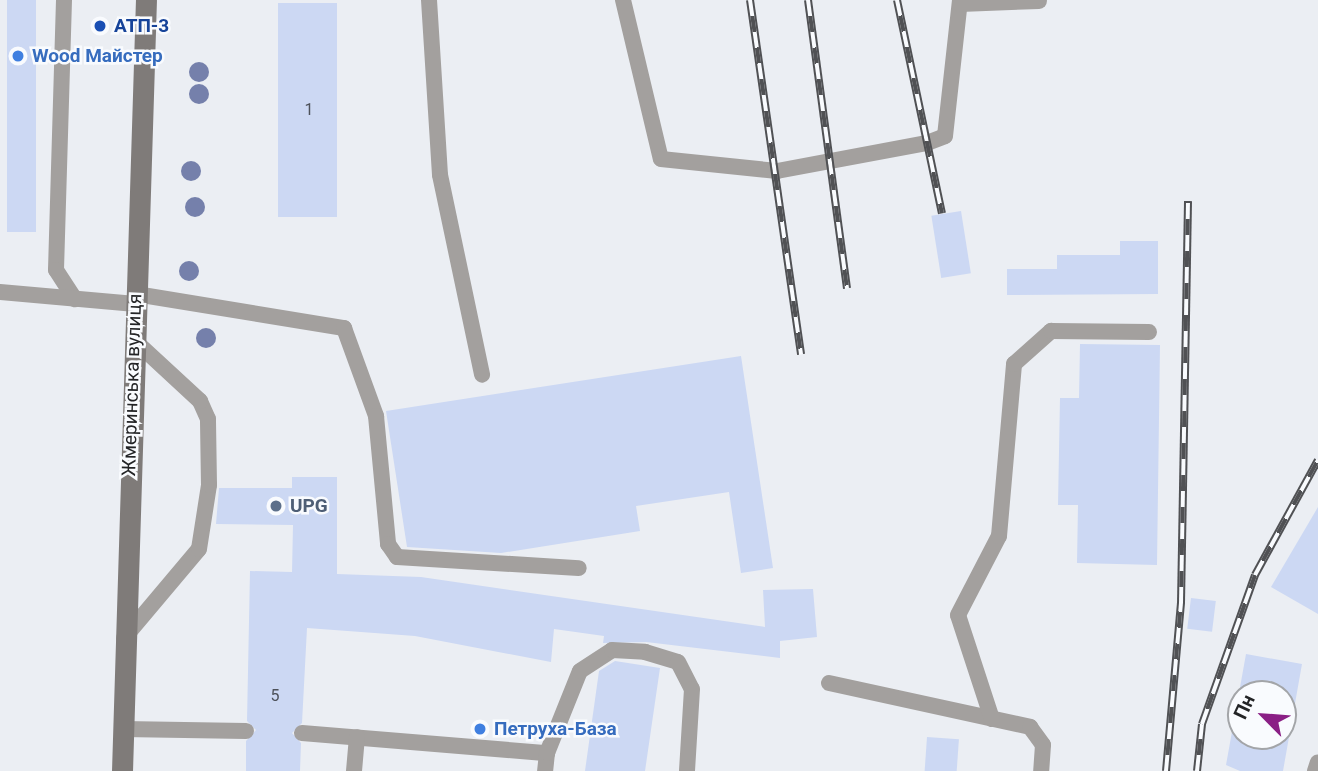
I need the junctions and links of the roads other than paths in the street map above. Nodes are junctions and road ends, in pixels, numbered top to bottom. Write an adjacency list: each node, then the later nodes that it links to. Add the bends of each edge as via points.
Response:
1 (64, 0): 8 (lane, via 56,270)
2 (146, 0): 9 (main road, Жмеринська вулиця)
3 (429, 0): 12 (lane, via 440,175)
4 (623, 0): 6 (lane, via 661,159 777,171 945,136)
5 (1039, 1): 6 (lane)
6 (960, 2)
7 (0, 292): 8 (lane)
8 (75, 299): 9 (lane)
9 (136, 299): 11 (main road, Жмеринська вулиця); 13 (lane, via 344,328 376,416 388,544 397,557)
10 (1149, 332): 16 (lane, via 1051,331 1014,364 999,536 958,614)
11 (134, 340): 14 (main road, Жмеринська вулиця); 14 (lane, via 200,401 208,419 209,485 200,549)
12 (482, 375)
13 (579, 568)
14 (124, 638): 17 (main road, Жмеринська вулиця)
15 (829, 683): 16 (lane)
16 (992, 719): 27 (lane, via 1038,734 1043,745)
17 (122, 729): 18 (lane); 23 (main road, Жмеринська вулиця)
18 (246, 731)
19 (302, 733): 20 (lane)
20 (357, 737): 21 (lane); 24 (lane)
21 (547, 753): 25 (lane); 26 (lane, via 580,671 612,650 645,652 678,662 692,689)
22 (1318, 762): 28 (lane)
23 (122, 771)
24 (354, 771)
25 (545, 771)
26 (687, 771)
27 (1041, 771)
28 (1315, 771)

